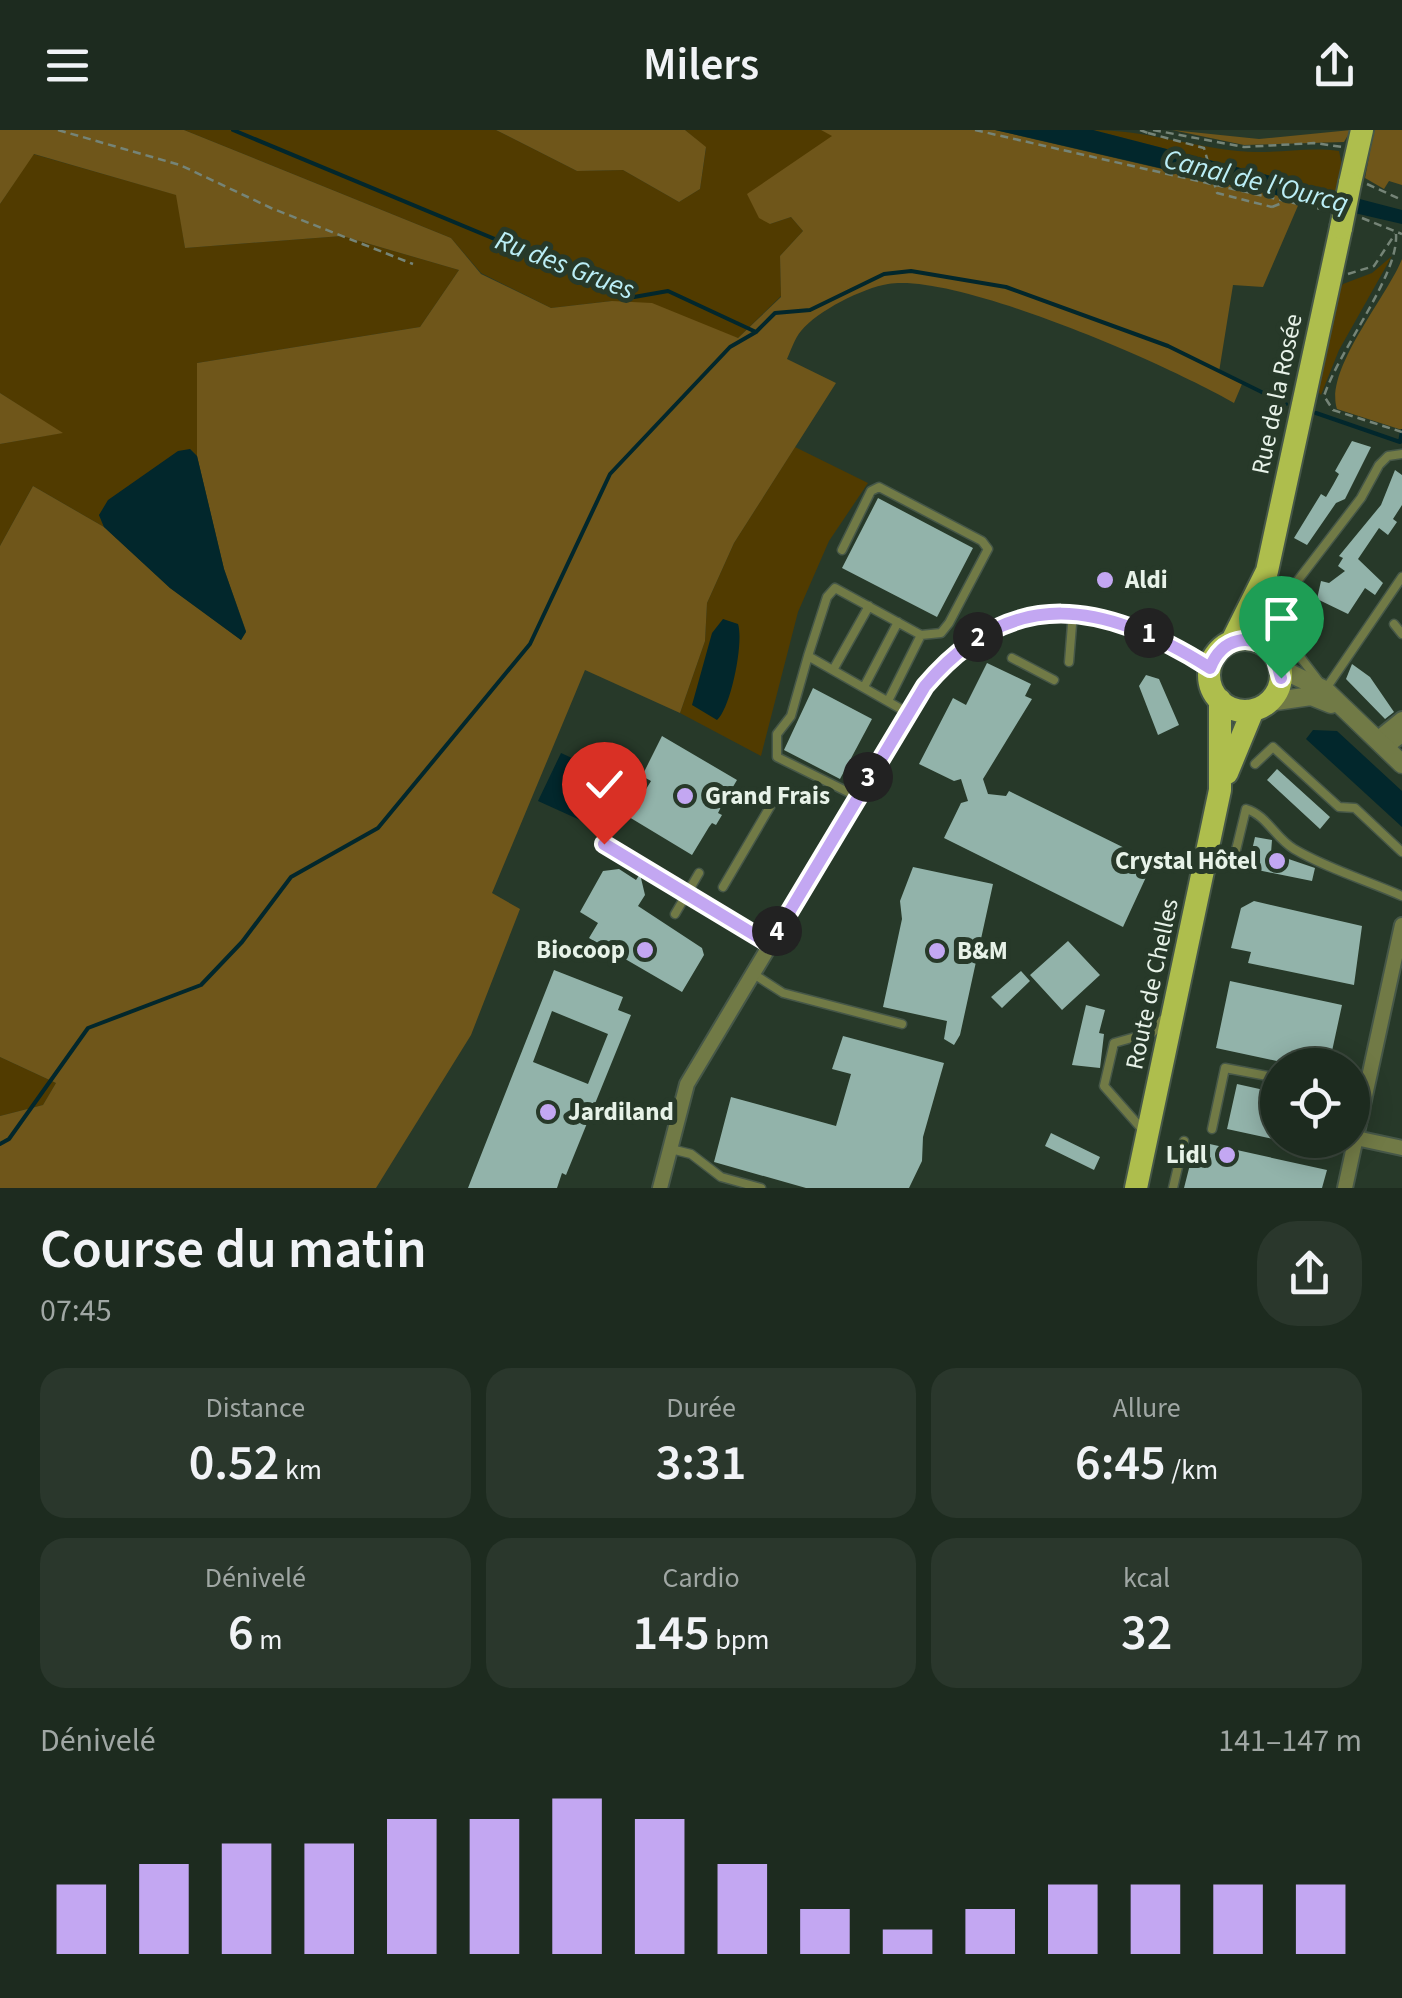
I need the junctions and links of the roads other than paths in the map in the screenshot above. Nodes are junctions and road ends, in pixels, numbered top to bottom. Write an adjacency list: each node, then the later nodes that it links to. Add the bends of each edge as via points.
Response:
1 (1355, 139): 4 (main road, Rue de la Rosée, bridge)
2 (1402, 454): 21 (lane, via 1379,465 1362,498 1282,601 1287,637)
3 (842, 550): 11 (lane, via 879,487 982,541 988,556 950,623 941,633)
4 (1267, 571): 12 (main road, Rue de la Rosée); 15 (main road, Rue de la Rosée, via 1267,620)
5 (1402, 577): 21 (lane)
6 (869, 606): 8 (lane); 13 (lane, via 836,588 827,596); 18 (lane)
7 (1073, 612): 16 (lane); 17 (street, via 1140,629); 25 (street, via 1019,618 977,638 942,666)
8 (898, 622): 11 (lane); 20 (lane)
9 (1394, 624): 10 (lane)
10 (1402, 634)
11 (921, 636): 23 (lane)
12 (1232, 641): 15 (main road, via 1255,640); 17 (main road)
13 (808, 656): 18 (lane); 34 (lane, via 792,716 777,734 777,757)
14 (1012, 658): 19 (lane)
15 (1278, 661): 21 (street); 24 (main road, via 1279,687)
16 (1069, 662)
17 (1210, 668): 22 (main road)
18 (833, 670): 20 (lane)
19 (1054, 680)
20 (864, 688): 23 (lane)
21 (1325, 690): 26 (street)
22 (1220, 700): 24 (main road, via 1236,709); 33 (main road)
23 (888, 701): 25 (lane)
24 (1261, 706): 26 (street, via 1311,696); 33 (main road)
25 (908, 713): 34 (street)
26 (1349, 714): 29 (street)
27 (1402, 718): 29 (street)
28 (1402, 735): 29 (street)
29 (1381, 744): 31 (street)
30 (1255, 764): 37 (lane, via 1274,747 1339,807 1355,808)
31 (1402, 764)
32 (782, 788): 39 (lane)
33 (1220, 790): 45 (main road, Route de Chelles)
34 (856, 796): 44 (street)
35 (604, 844): 40 (lane)
36 (1236, 850): 41 (lane, via 1246,810 1256,812 1292,848)
37 (1402, 852)
38 (699, 872): 40 (lane)
39 (723, 887)
40 (686, 893): 42 (lane); 44 (lane)
41 (1402, 896)
42 (674, 914)
43 (1402, 925): 48 (street)
44 (770, 944): 46 (street)
45 (1185, 960): 56 (main road, Route de Chelles); 56 (lane, via 1161,1023 1153,1032 1114,1043 1104,1086 1141,1129)
46 (752, 973): 47 (lane, via 783,992); 53 (street, via 688,1084)
47 (902, 1024)
48 (1370, 1052)
49 (1260, 1075): 50 (lane, via 1225,1068)
50 (1212, 1128)
51 (1184, 1141): 60 (lane)
52 (1370, 1141): 54 (street)
53 (669, 1148): 57 (street); 58 (lane, via 691,1154 721,1177)
54 (1402, 1148)
55 (1352, 1158): 61 (street)
56 (1142, 1162): 59 (main road, Route de Chelles)
57 (660, 1188)
58 (761, 1188)
59 (1136, 1188)
60 (1173, 1188)
61 (1345, 1188)

